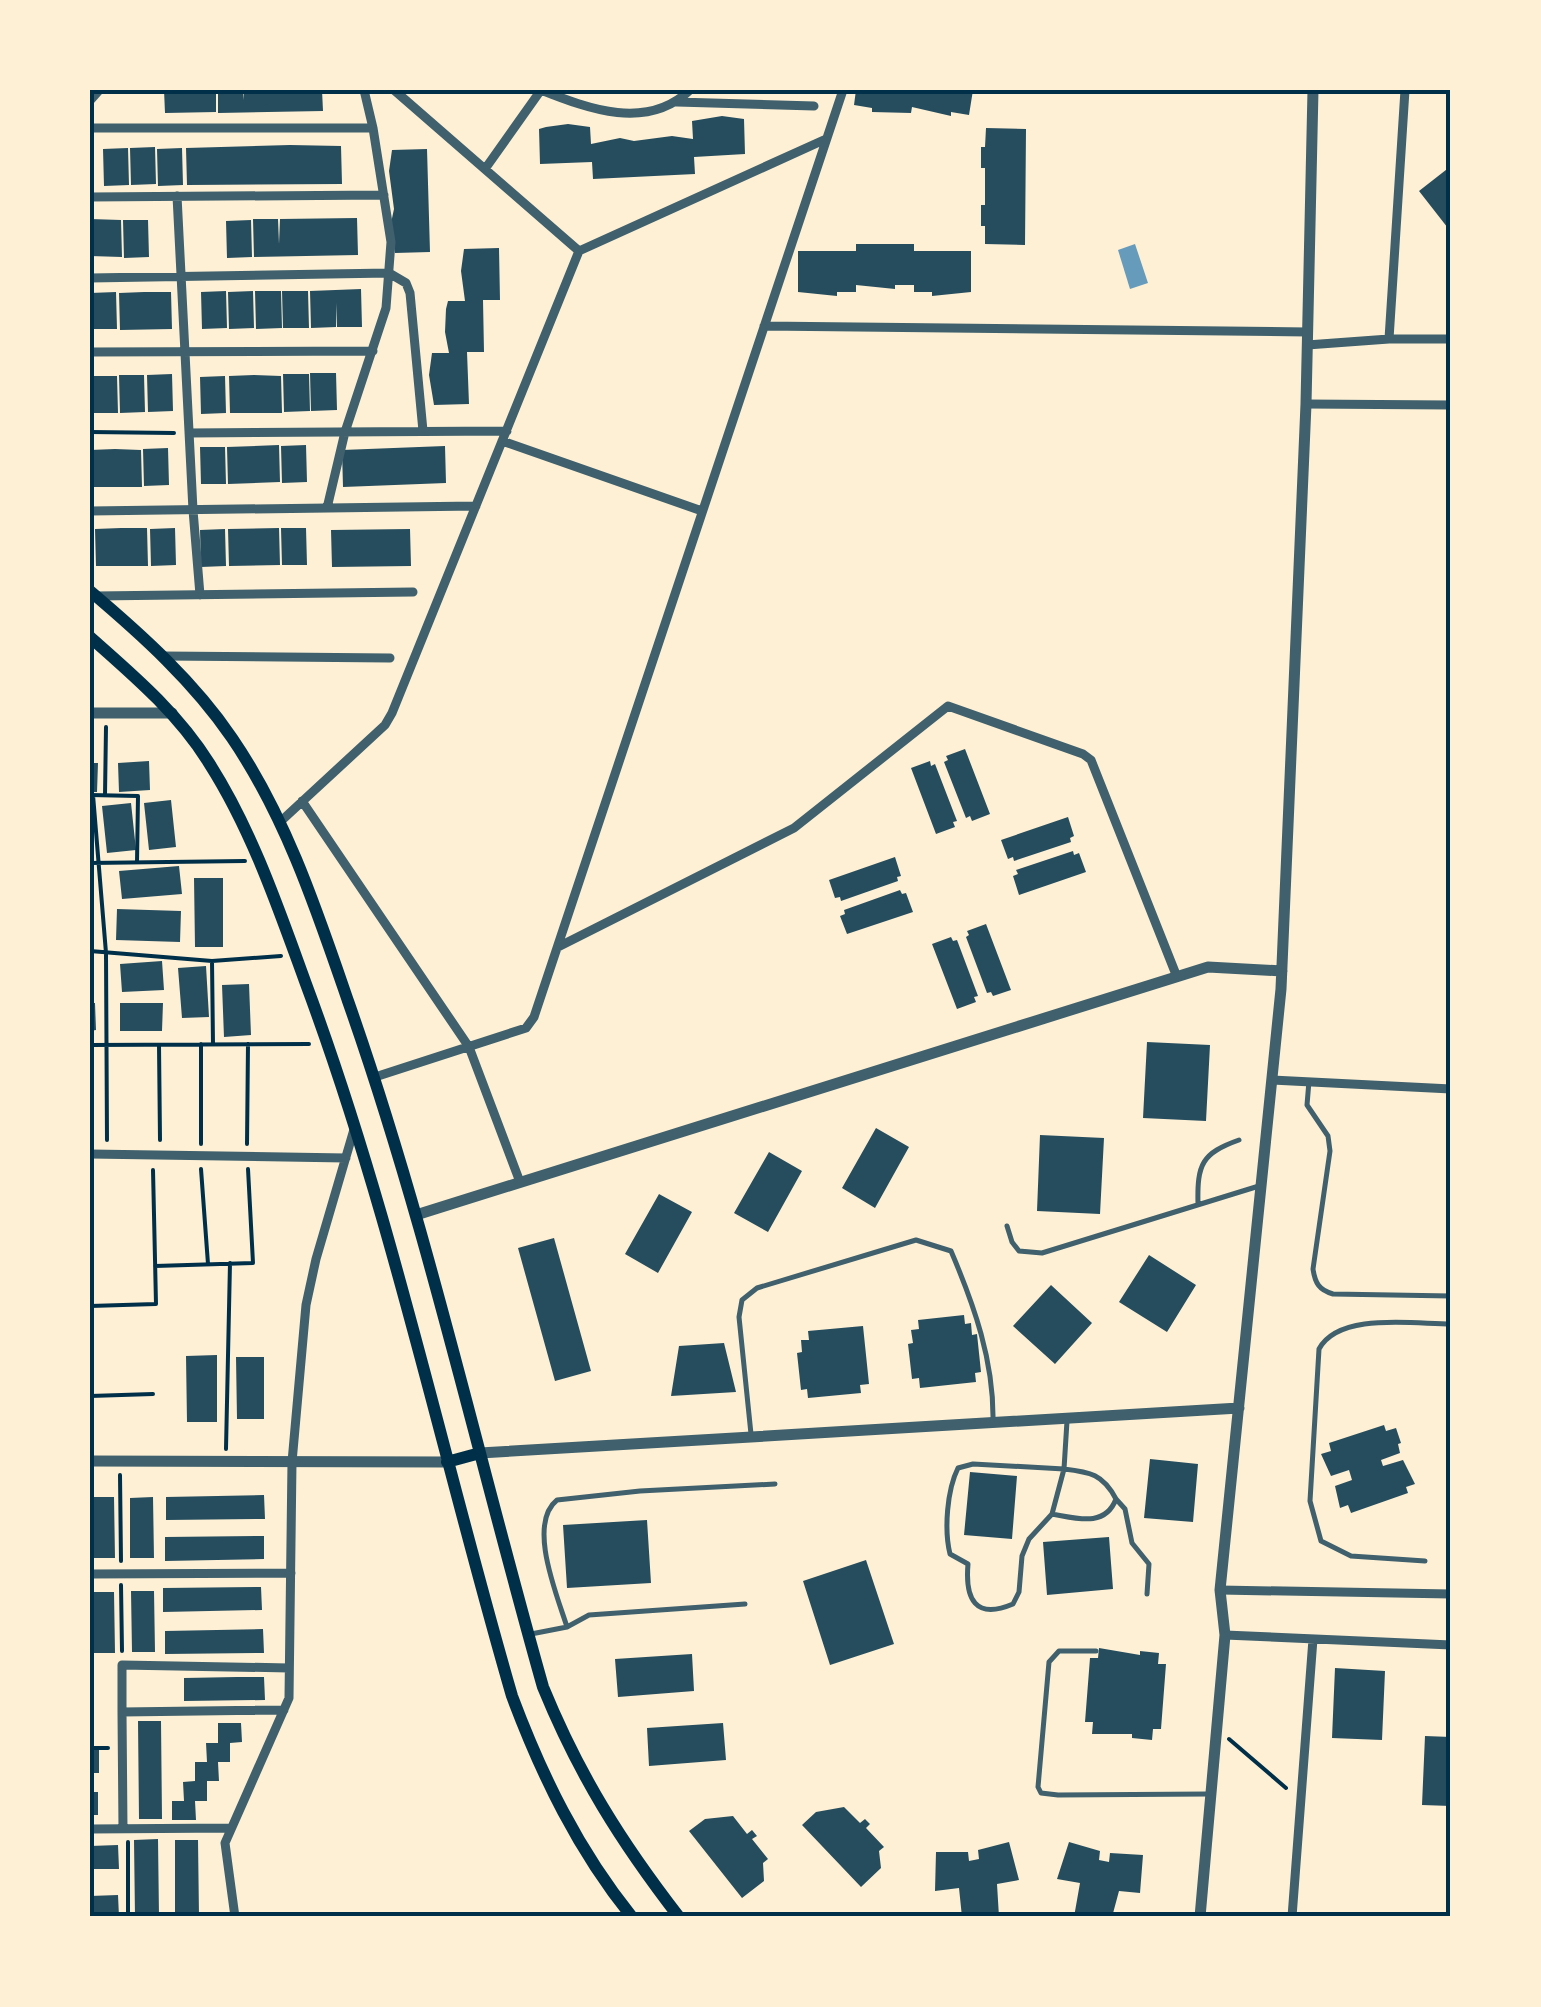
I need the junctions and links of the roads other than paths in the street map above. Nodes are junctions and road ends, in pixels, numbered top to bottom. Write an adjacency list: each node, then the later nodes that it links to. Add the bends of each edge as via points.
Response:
1 (98, 90): 9 (street)
2 (364, 90): 13 (street)
3 (394, 90): 15 (street)
4 (541, 90): 10 (street, via 622,113); 15 (street)
5 (690, 90): 10 (street)
6 (843, 90): 14 (street)
7 (1312, 90): 24 (street)
8 (1405, 90): 25 (street)
9 (90, 99)
10 (678, 102): 11 (street)
11 (814, 106)
12 (90, 128): 13 (street)
13 (373, 128): 16 (street)
14 (826, 139): 19 (street); 23 (street)
15 (485, 169): 19 (street)
16 (384, 194): 17 (street); 20 (street)
17 (177, 196): 18 (street); 21 (street)
18 (90, 197)
19 (580, 251): 36 (street)
20 (388, 273): 21 (street); 28 (street); 33 (street, via 410,293)
21 (181, 276): 22 (street); 30 (street)
22 (90, 278)
23 (764, 326): 24 (street); 41 (street)
24 (1308, 332): 27 (street)
25 (1389, 339): 26 (street); 27 (street)
26 (1451, 339)
27 (1307, 346): 31 (street)
28 (373, 351): 30 (street); 34 (street)
29 (90, 352): 30 (street)
30 (185, 352): 35 (street)
31 (1306, 404): 32 (street); 53 (street)
32 (1451, 405)
33 (423, 431): 34 (street); 36 (street)
34 (345, 432): 35 (street); 38 (street)
35 (189, 433): 39 (street)
36 (504, 436): 37 (street); 41 (street)
37 (476, 506): 38 (street); 50 (street, via 389,720)
38 (327, 508): 39 (street)
39 (192, 510): 40 (street); 44 (street)
40 (90, 511)
41 (702, 512): 52 (street)
42 (413, 592): 44 (street)
43 (93, 594): 44 (street); 46 (main road)
44 (200, 595)
45 (90, 637): 49 (main road)
46 (162, 656): 47 (street); 51 (main road, via 232,737)
47 (390, 658)
48 (90, 712): 49 (street)
49 (172, 713): 60 (main road, via 210,764 258,861)
50 (302, 802): 51 (street); 55 (street)
51 (280, 822): 56 (main road)
52 (558, 946): 54 (street, via 794,828 948,706 1090,760); 55 (street, via 531,1023)
53 (1282, 971): 54 (street, via 1213,966); 57 (street)
54 (1177, 977): 64 (street)
55 (468, 1047): 56 (street); 64 (street)
56 (375, 1078): 67 (main road)
57 (1272, 1080): 58 (street); 65 (street)
58 (1309, 1081): 59 (street); 69 (lane, via 1307,1105 1330,1151 1315,1282 1333,1294)
59 (1451, 1088)
60 (356, 1124): 63 (street); 78 (main road)
61 (1239, 1140): 66 (lane, via 1214,1149 1203,1162)
62 (91, 1154): 63 (street)
63 (346, 1158): 77 (street, via 306,1306)
64 (520, 1182): 67 (street)
65 (1262, 1186): 66 (lane); 71 (street)
66 (1198, 1204): 68 (lane, via 1042,1253 1020,1251)
67 (416, 1214): 75 (main road)
68 (1007, 1226)
69 (1451, 1296)
70 (1451, 1324): 83 (lane, via 1360,1324 1326,1336 1319,1349 1310,1501 1321,1541 1351,1556)
71 (1239, 1408): 72 (street); 86 (street)
72 (1067, 1418): 73 (street); 79 (lane)
73 (993, 1422): 74 (street); 74 (lane, via 985,1344 950,1250 916,1240 757,1288 742,1300 738,1318)
74 (752, 1437): 75 (street)
75 (480, 1453): 78 (main road); 91 (main road)
76 (90, 1462): 77 (street)
77 (292, 1462): 78 (street); 84 (street)
78 (448, 1462): 104 (main road, via 534,1756 565,1820)
79 (1064, 1469): 81 (lane, via 1095,1472); 82 (lane); 82 (lane, via 958,1468 947,1542 950,1554 968,1564 974,1605 1014,1604 1029,1539)
80 (775, 1484): 90 (lane, via 557,1500 542,1527)
81 (1116, 1499): 82 (lane, via 1103,1517); 87 (lane, via 1125,1509 1132,1543 1149,1564)
82 (1052, 1514)
83 (1425, 1562)
84 (291, 1573): 85 (street); 96 (street)
85 (90, 1574)
86 (1220, 1590): 88 (street); 92 (street)
87 (1146, 1594)
88 (1451, 1594)
89 (745, 1604): 90 (lane, via 589,1615)
90 (566, 1628): 91 (lane)
91 (528, 1635): 105 (main road, via 550,1704 593,1796)
92 (1226, 1636): 93 (street); 99 (street)
93 (1313, 1639): 94 (street); 107 (street)
94 (1451, 1645)
95 (1096, 1652): 99 (lane, via 1059,1651 1049,1662 1041,1792)
96 (290, 1668): 97 (street); 98 (street, via 122,1666)
97 (284, 1710): 98 (street); 100 (street)
98 (122, 1712): 102 (street)
99 (1212, 1794): 106 (street)
100 (231, 1828): 102 (street); 103 (street, via 225,1846)
101 (90, 1829): 102 (street)
102 (125, 1829)
103 (235, 1917)
104 (632, 1917)
105 (680, 1917)
106 (1200, 1917)
107 (1292, 1917)

